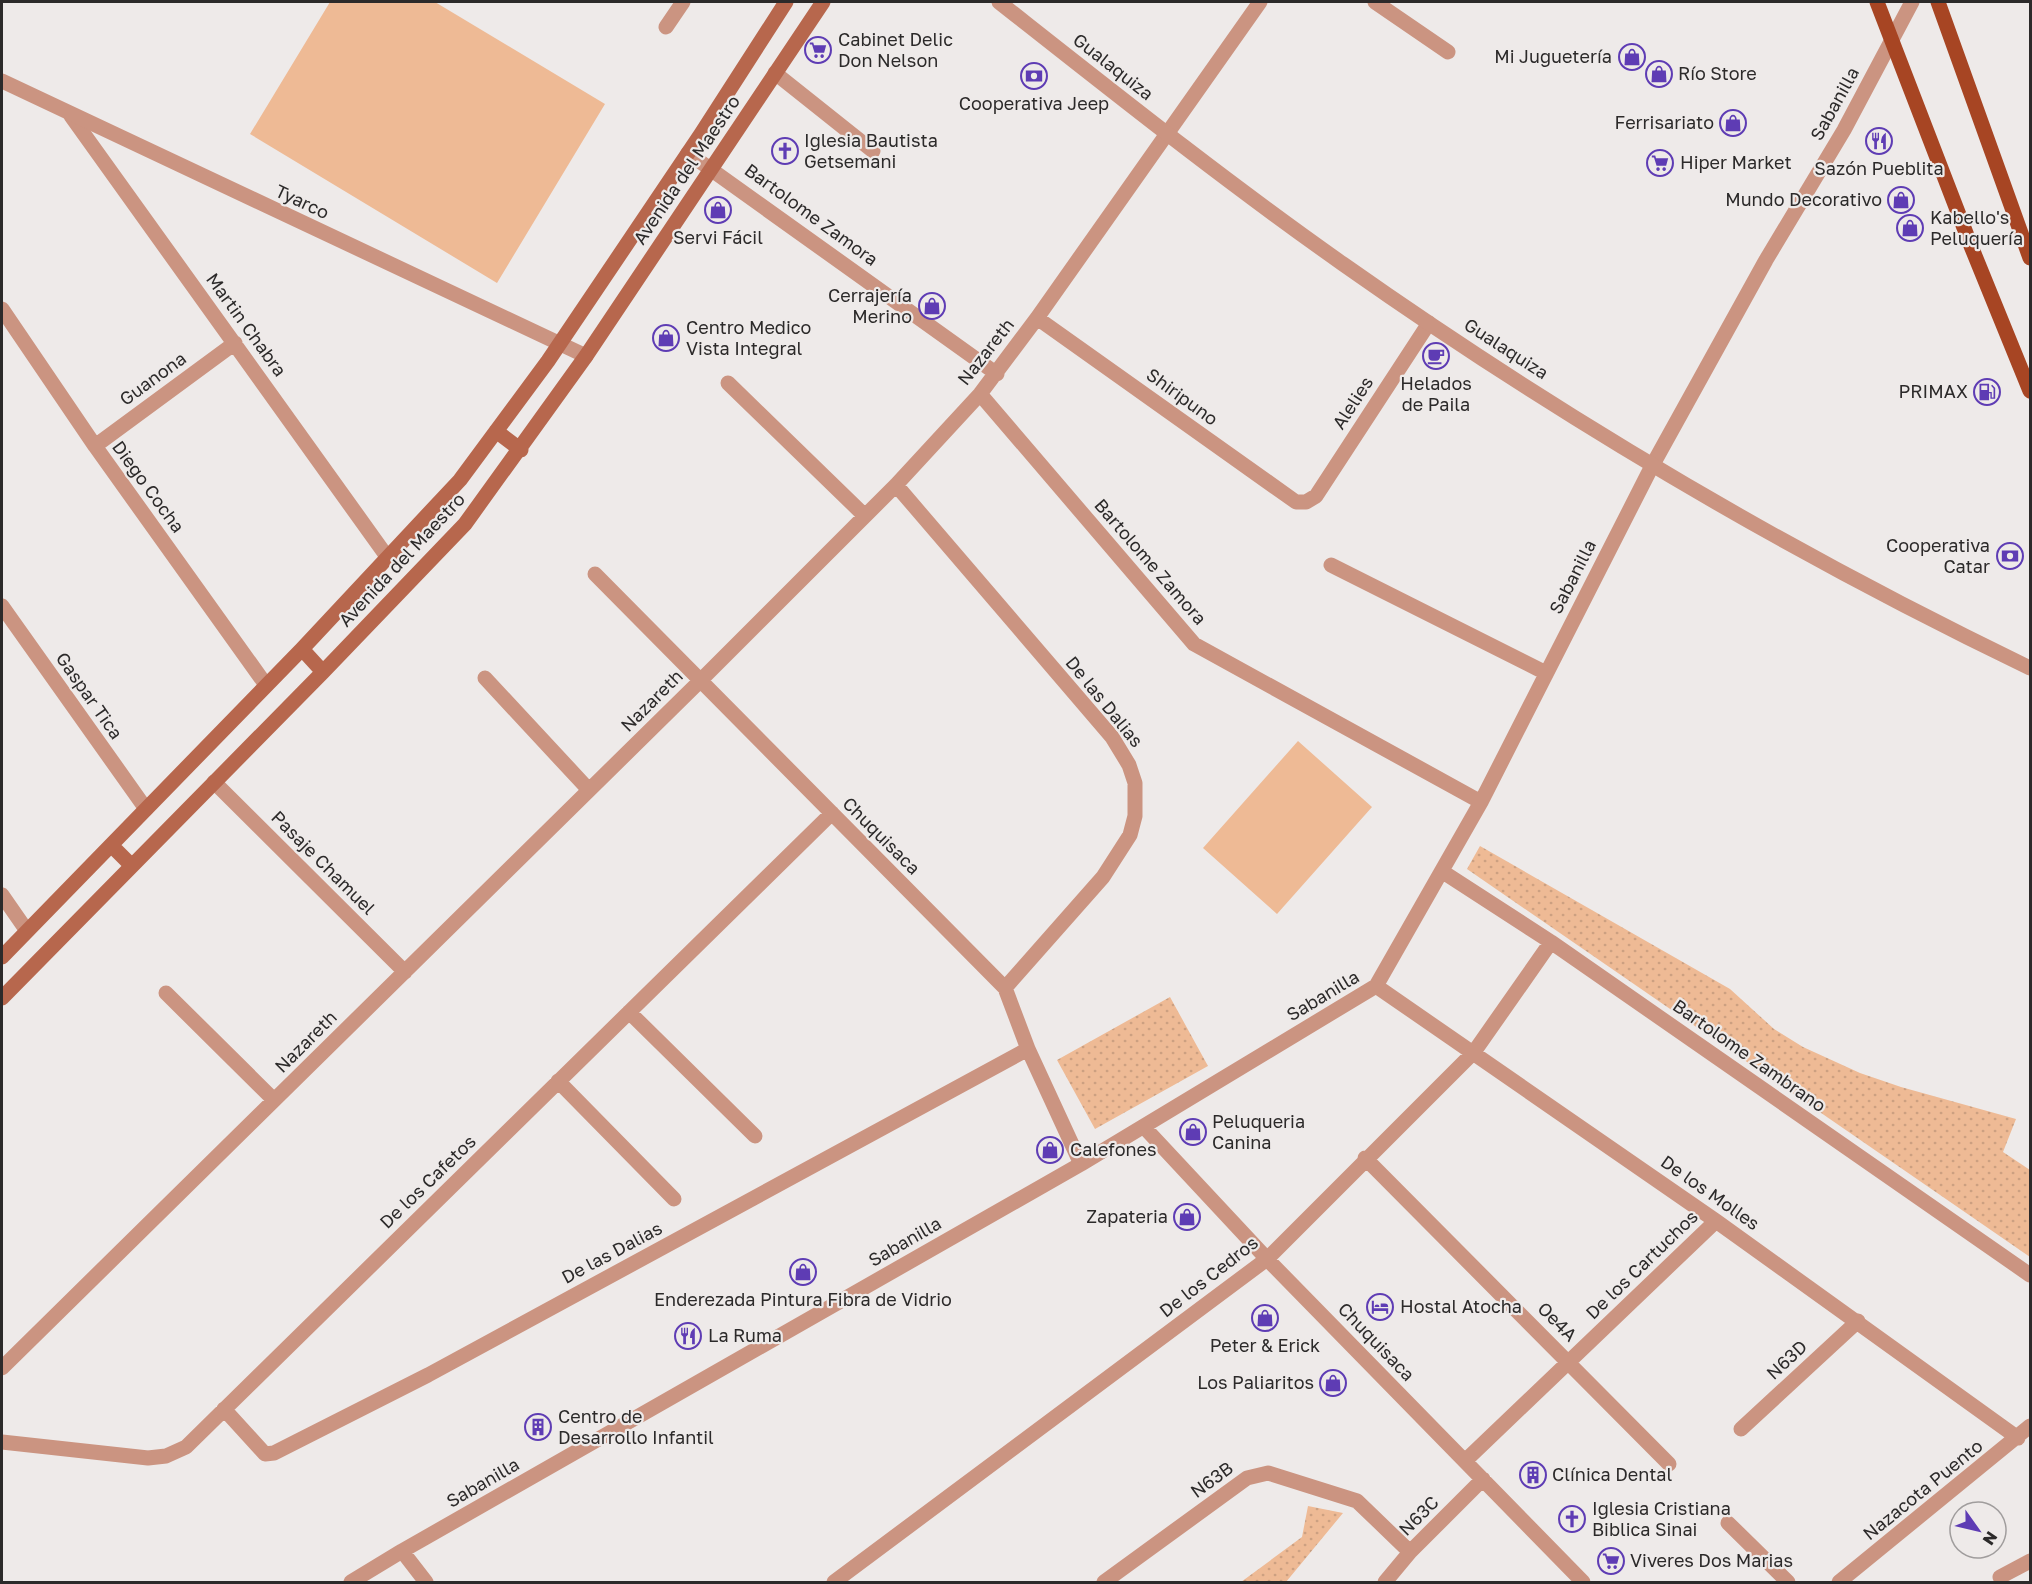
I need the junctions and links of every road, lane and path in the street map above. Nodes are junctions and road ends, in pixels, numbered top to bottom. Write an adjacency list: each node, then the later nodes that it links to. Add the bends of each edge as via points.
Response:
1 (683, 2): 10 (street)
2 (786, 2): 18 (main road, Avenida del Maestro)
3 (823, 2): 13 (main road, Avenida del Maestro)
4 (999, 2): 16 (street, Gualaquiza)
5 (1260, 2): 16 (street, Nazareth)
6 (1375, 2): 12 (street)
7 (1877, 2): 11 (main road)
8 (1912, 2): 11 (street, Sabanilla)
9 (1938, 2): 20 (main road)
10 (666, 27)
11 (1893, 40): 29 (main road); 34 (street, Sabanilla)
12 (1448, 52)
13 (775, 74): 17 (street); 19 (main road, Avenida del Maestro)
14 (2, 81): 15 (street, Tyarco)
15 (72, 116): 24 (street, Martin Chabra); 25 (street, Tyarco)
16 (1167, 135): 22 (street, Nazareth); 23 (street, Gualaquiza)
17 (873, 151)
18 (688, 153): 19 (street, Bartolome Zamora); 25 (main road, Avenida del Maestro)
19 (711, 168): 26 (main road, Avenida del Maestro); 27 (street, Bartolome Zamora)
20 (2031, 258)
21 (2, 309): 32 (street, Diego Cocha)
22 (1037, 318): 27 (street, Nazareth); 36 (street, Shiripuno, via 1296,502)
23 (1429, 323): 34 (street, Gualaquiza); 36 (street, Alelies, via 1316,496)
24 (235, 343): 32 (street, Guanona); 38 (street, Martin Chabra)
25 (559, 345): 26 (street, Tyarco); 31 (main road, Avenida del Maestro)
26 (586, 357): 33 (main road, Avenida del Maestro)
27 (997, 374): 30 (street, Nazareth)
28 (728, 383): 37 (street)
29 (2031, 391)
30 (980, 394): 35 (street, Nazareth); 51 (street, Bartolome Zamora, via 1194,644)
31 (496, 431): 33 (main road); 38 (main road, Avenida del Maestro, via 460,480)
32 (95, 446): 48 (street, Diego Cocha)
33 (521, 450): 44 (main road, Avenida del Maestro, via 465,524)
34 (1652, 466): 43 (street, Gualaquiza, via 1854,580); 45 (street, Sabanilla)
35 (896, 485): 37 (street, Nazareth); 63 (street, De las Dalias, via 1112,737 1130,765 1135,783 1135,816 1122,852)
36 (1306, 502)
37 (865, 516): 47 (street, Nazareth)
38 (388, 558): 42 (main road, Avenida del Maestro)
39 (1331, 565): 45 (street)
40 (595, 574): 47 (street, Chuquisaca)
41 (2, 606): 52 (street, Gaspar Tica)
42 (302, 650): 44 (main road); 48 (main road, Avenida del Maestro)
43 (2031, 668)
44 (323, 672): 49 (main road, Avenida del Maestro)
45 (1546, 673): 51 (street, Sabanilla)
46 (485, 678): 50 (street)
47 (699, 682): 50 (street, Nazareth); 53 (street, Chuquisaca)
48 (266, 685): 52 (main road, Avenida del Maestro)
49 (214, 782): 55 (main road, Avenida del Maestro); 61 (street, Pasaje Chamuel)
50 (589, 790): 61 (street, Nazareth)
51 (1481, 802): 56 (street, Sabanilla)
52 (146, 809): 54 (main road, Avenida del Maestro)
53 (832, 813): 63 (street, Chuquisaca); 66 (street, De los Cafetos)
54 (111, 845): 55 (main road); 58 (main road, Avenida del Maestro)
55 (132, 866): 65 (main road, Avenida del Maestro)
56 (1443, 872): 59 (street, Bartolome Zambrano); 62 (street, Sabanilla)
57 (2, 895): 58 (street)
58 (27, 931): 60 (main road, Avenida del Maestro)
59 (1551, 942): 68 (street, De los Cedros); 78 (street, Bartolome Zambrano)
60 (2, 957)
61 (405, 972): 70 (street, Nazareth)
62 (1376, 986): 68 (street, De los Molles); 71 (street, Sabanilla)
63 (1005, 988): 67 (street, Chuquisaca)
64 (166, 993): 70 (street)
65 (2, 998)
66 (629, 1012): 69 (street, De los Cafetos); 72 (street)
67 (1028, 1049): 74 (street, Chuquisaca); 82 (street, De las Dalias, via 428,1375 274,1453 265,1454 258,1449)
68 (1474, 1053): 73 (street, De los Cedros); 76 (street, De los Molles)
69 (558, 1081): 75 (street); 82 (street, De los Cafetos)
70 (274, 1100): 81 (street, Nazareth)
71 (1144, 1127): 74 (street, Sabanilla); 77 (street, Chuquisaca)
72 (755, 1136)
73 (1365, 1158): 77 (street, De los Cedros); 80 (street, Oe4A)
74 (1081, 1164): 91 (street, Sabanilla)
75 (674, 1199)
76 (1716, 1221): 79 (street, De los Molles); 80 (street, De los Cartuchos)
77 (1267, 1259): 87 (street, Chuquisaca); 94 (street, De los Cedros)
78 (2031, 1275)
79 (1858, 1321): 84 (street, N63D); 85 (street, De los Molles)
80 (1569, 1361): 87 (street, De los Cartuchos); 88 (street, Oe4A)
81 (2, 1368)
82 (224, 1409): 86 (street, De los Cafetos, via 186,1447 166,1456 148,1458)
83 (2031, 1426): 85 (street, Nazacota Puento)
84 (1741, 1429)
85 (2018, 1438): 103 (street, Nazacota Puento)
86 (2, 1442)
87 (1465, 1461): 89 (street, Chuquisaca)
88 (1669, 1464)
89 (1483, 1479): 92 (street, N63C); 101 (street, Chuquisaca)
90 (1728, 1523): 102 (street)
91 (402, 1551): 96 (street, Sabanilla); 97 (street)
92 (1410, 1552): 99 (street, N63B, via 1357,1501 1268,1473 1247,1478); 100 (street, N63C)
93 (2031, 1561): 95 (street)
94 (852, 1577): 98 (street, De los Cedros)
95 (2000, 1577)
96 (351, 1582)
97 (426, 1582)
98 (834, 1582)
99 (1104, 1582)
100 (1385, 1582)
101 (1583, 1582)
102 (1788, 1582)
103 (1839, 1582)

